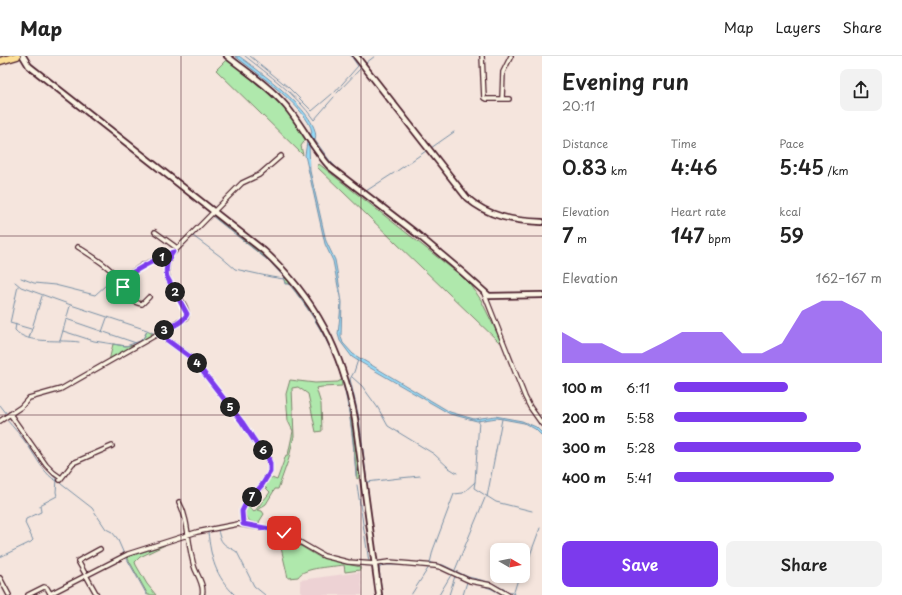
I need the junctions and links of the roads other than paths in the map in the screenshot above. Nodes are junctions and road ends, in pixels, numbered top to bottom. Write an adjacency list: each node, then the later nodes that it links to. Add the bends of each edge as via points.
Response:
1 (17, 56): 7 (main road)
2 (23, 56): 11 (street, via 29,66)
3 (227, 56): 18 (street, via 287,107 322,158 339,175 422,238)
4 (356, 56): 12 (street, via 467,198 476,206 496,216)
5 (482, 56): 8 (street, via 484,98)
6 (511, 56): 8 (street, via 503,72)
7 (0, 61)
8 (502, 99): 9 (street)
9 (509, 99)
10 (281, 156): 11 (street, via 259,176 242,183)
11 (214, 211): 15 (street); 30 (street, via 288,274 307,298 329,337 350,393)
12 (542, 222)
13 (155, 232): 15 (street)
14 (78, 247): 17 (street)
15 (177, 248): 16 (street)
16 (173, 252): 17 (street, via 144,265); 21 (street, via 167,265 167,277 187,314 182,321)
17 (121, 280): 20 (street, via 130,298 136,302 142,304)
18 (484, 293): 19 (street, via 492,296); 24 (street, via 527,402)
19 (542, 295)
20 (149, 297)
21 (159, 334): 22 (street, via 61,389 29,398); 27 (street, via 193,359 268,457 270,472 245,505 242,511)
22 (10, 414): 23 (street); 25 (street, via 46,465 61,479 73,463)
23 (0, 420)
24 (542, 424)
25 (112, 446)
26 (179, 502): 28 (street)
27 (243, 524): 28 (street); 30 (street, via 284,533 324,556 348,562)
28 (189, 535): 31 (street, via 128,554); 37 (street, via 194,566 203,590)
29 (100, 549): 31 (street, via 78,561)
30 (375, 564): 38 (street); 39 (street, via 389,562 440,567 470,581 491,585)
31 (87, 575): 35 (street); 36 (street)
32 (0, 578): 33 (street)
33 (9, 595)
34 (28, 595): 35 (street, via 44,587)
35 (51, 595)
36 (97, 595)
37 (202, 595)
38 (379, 595)
39 (508, 595)

